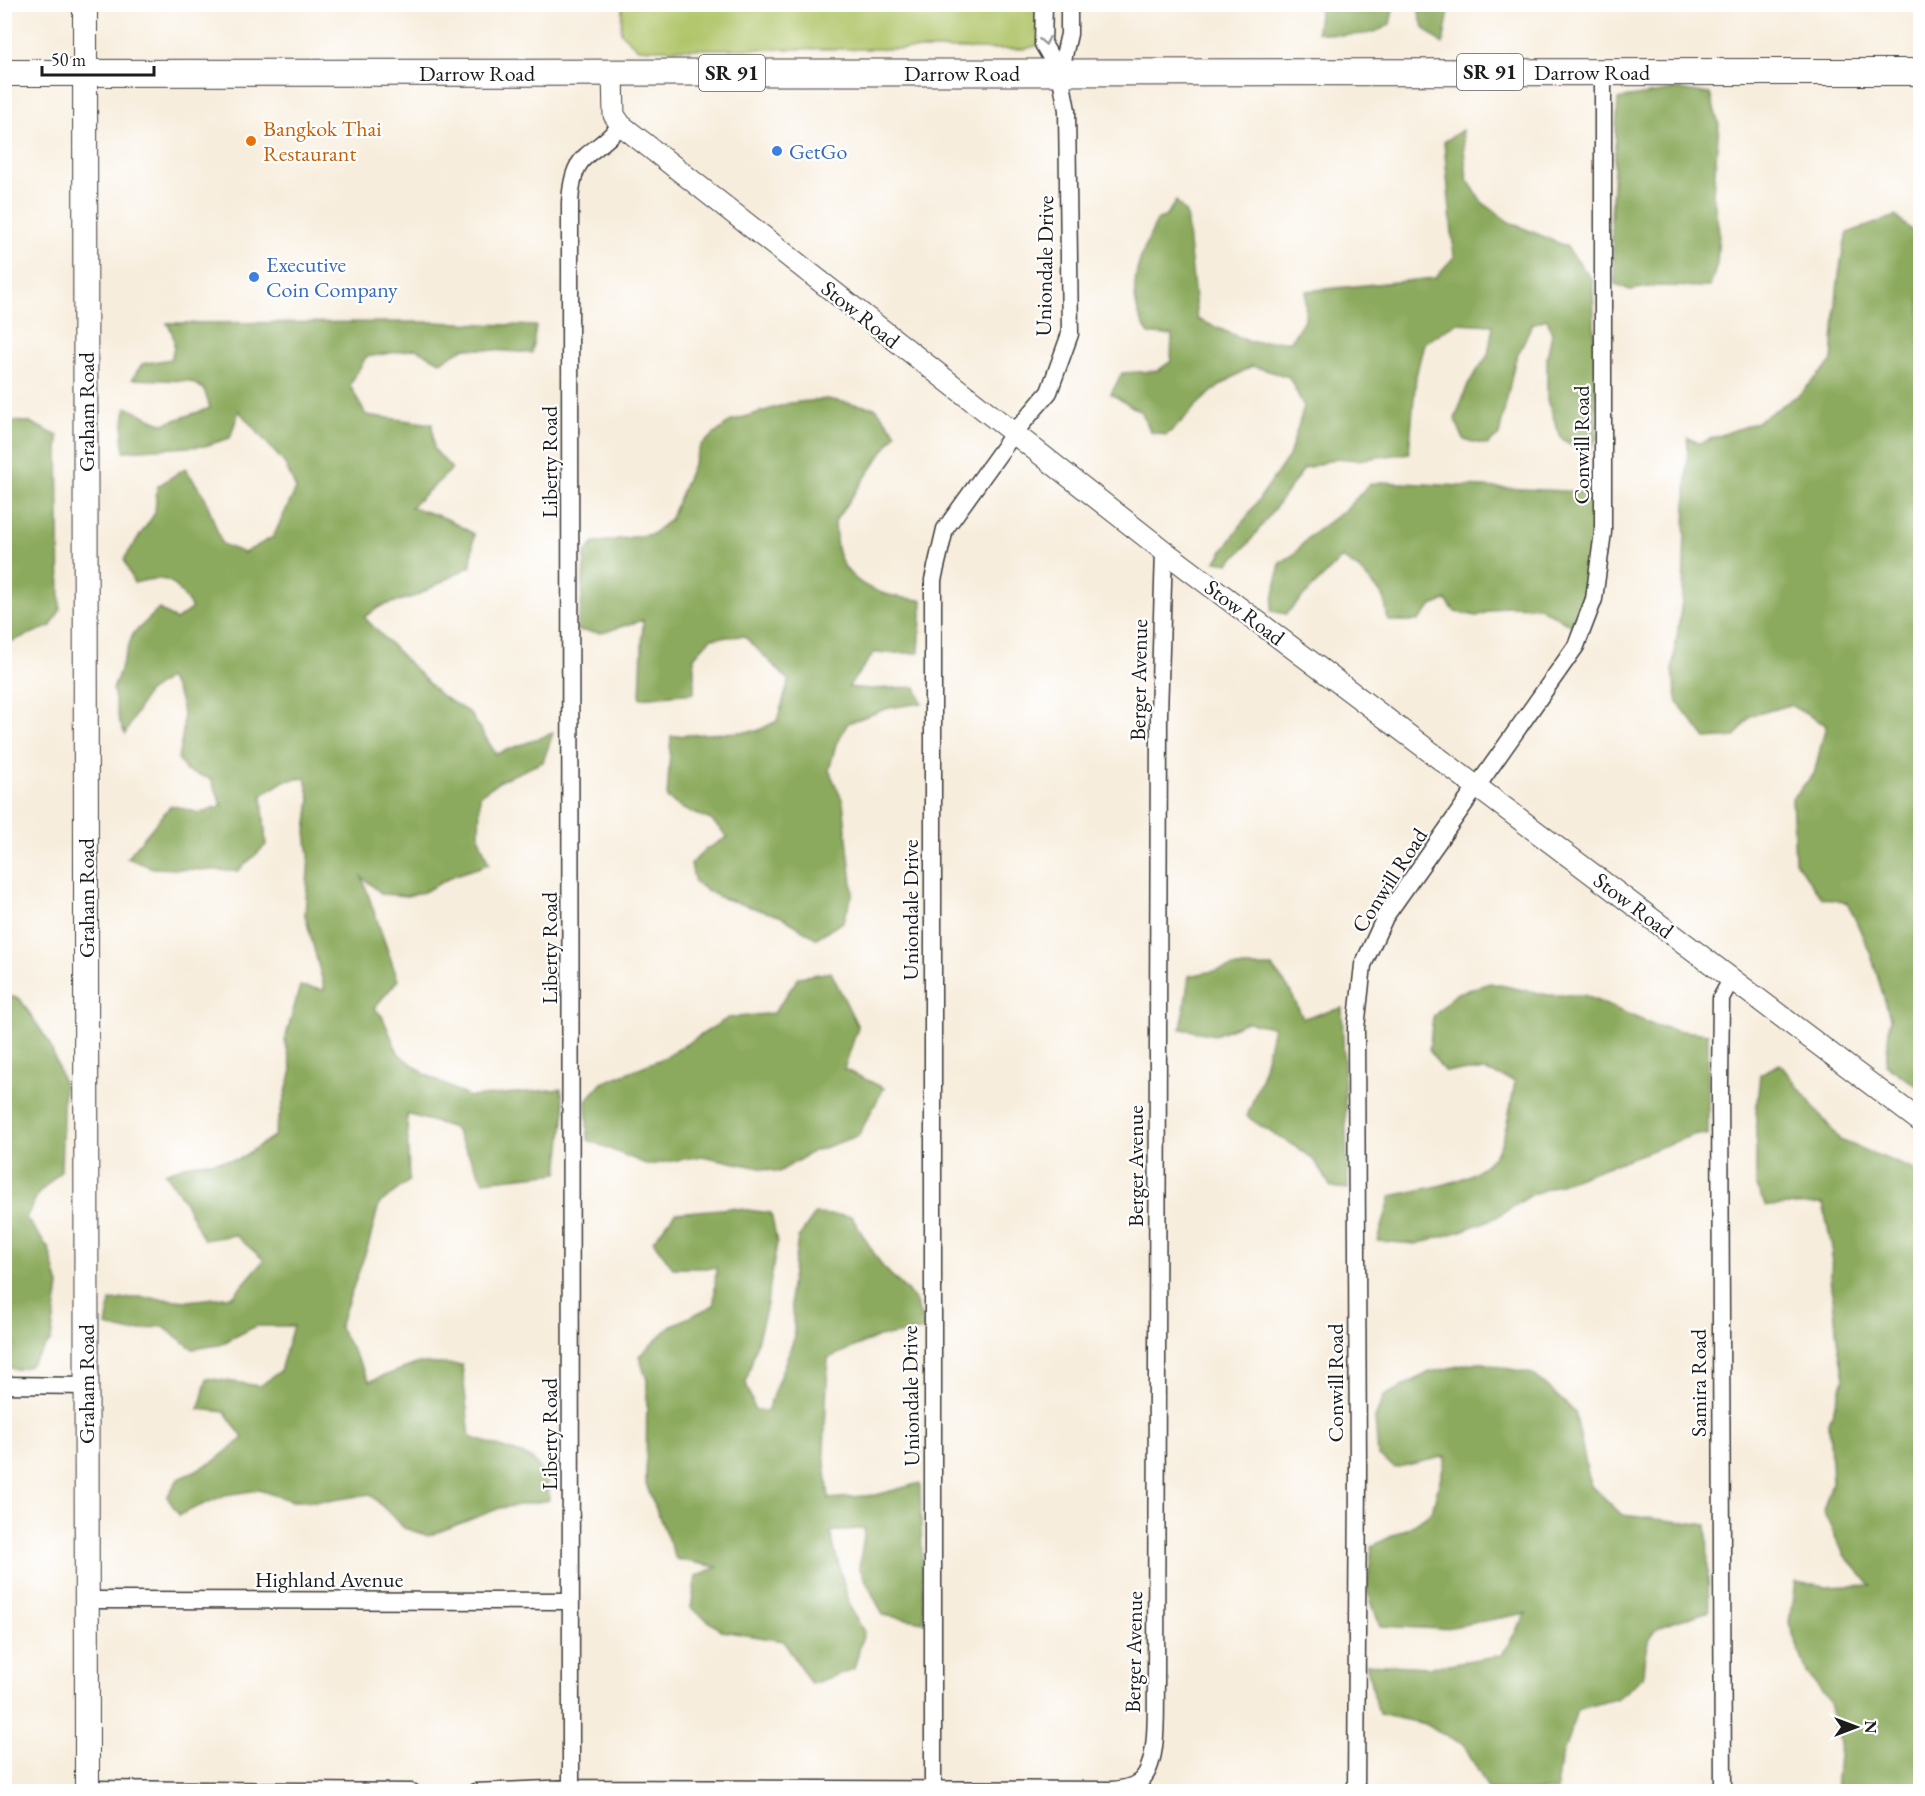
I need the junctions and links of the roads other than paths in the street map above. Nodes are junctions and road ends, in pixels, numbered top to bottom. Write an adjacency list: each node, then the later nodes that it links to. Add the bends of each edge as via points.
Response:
1 (86, 4): 7 (main road, Graham Road)
2 (1044, 4): 8 (street, one-way to 8, via 1043,44)
3 (1069, 4): 8 (street, via 1069,34)
4 (1603, 72): 5 (main road, Darrow Road / SR 91); 8 (main road, Darrow Road / SR 91); 13 (street, Conwill Road, via 1604,532 1598,577 1576,646)
5 (1920, 72)
6 (4, 73): 7 (main road, Darrow Road / SR 91)
7 (86, 73): 9 (main road, Darrow Road / SR 91); 17 (main road, Graham Road)
8 (1060, 73): 9 (main road, Darrow Road / SR 91); 11 (street, Uniondale Drive, via 1066,110 1070,334 1049,392)
9 (613, 74): 10 (street, via 614,115)
10 (621, 125): 11 (street, Stow Road); 19 (street, Liberty Road, via 578,164 570,202)
11 (1014, 433): 12 (street, Stow Road); 20 (street, Uniondale Drive, via 945,529 933,580)
12 (1164, 551): 13 (street, Stow Road); 20 (street, Berger Avenue, via 1159,714 1156,1685 1152,1763 1143,1778 1127,1788 1112,1790)
13 (1477, 788): 14 (street, Stow Road); 25 (street, Conwill Road, via 1385,917 1363,965 1360,989 1355,1141)
14 (1732, 978): 15 (street, Stow Road); 26 (street, Samira Road, via 1721,998 1720,1086)
15 (1920, 1121)
16 (4, 1385): 17 (street)
17 (86, 1386): 18 (main road, Graham Road)
18 (86, 1600): 19 (street, Highland Avenue); 21 (main road, Graham Road)
19 (571, 1601): 22 (street, Liberty Road)
20 (933, 1788): 22 (street)
21 (87, 1790): 23 (street)
22 (571, 1790): 24 (street)
23 (412, 1791)
24 (475, 1791)
25 (1356, 1791)
26 (1723, 1791)

